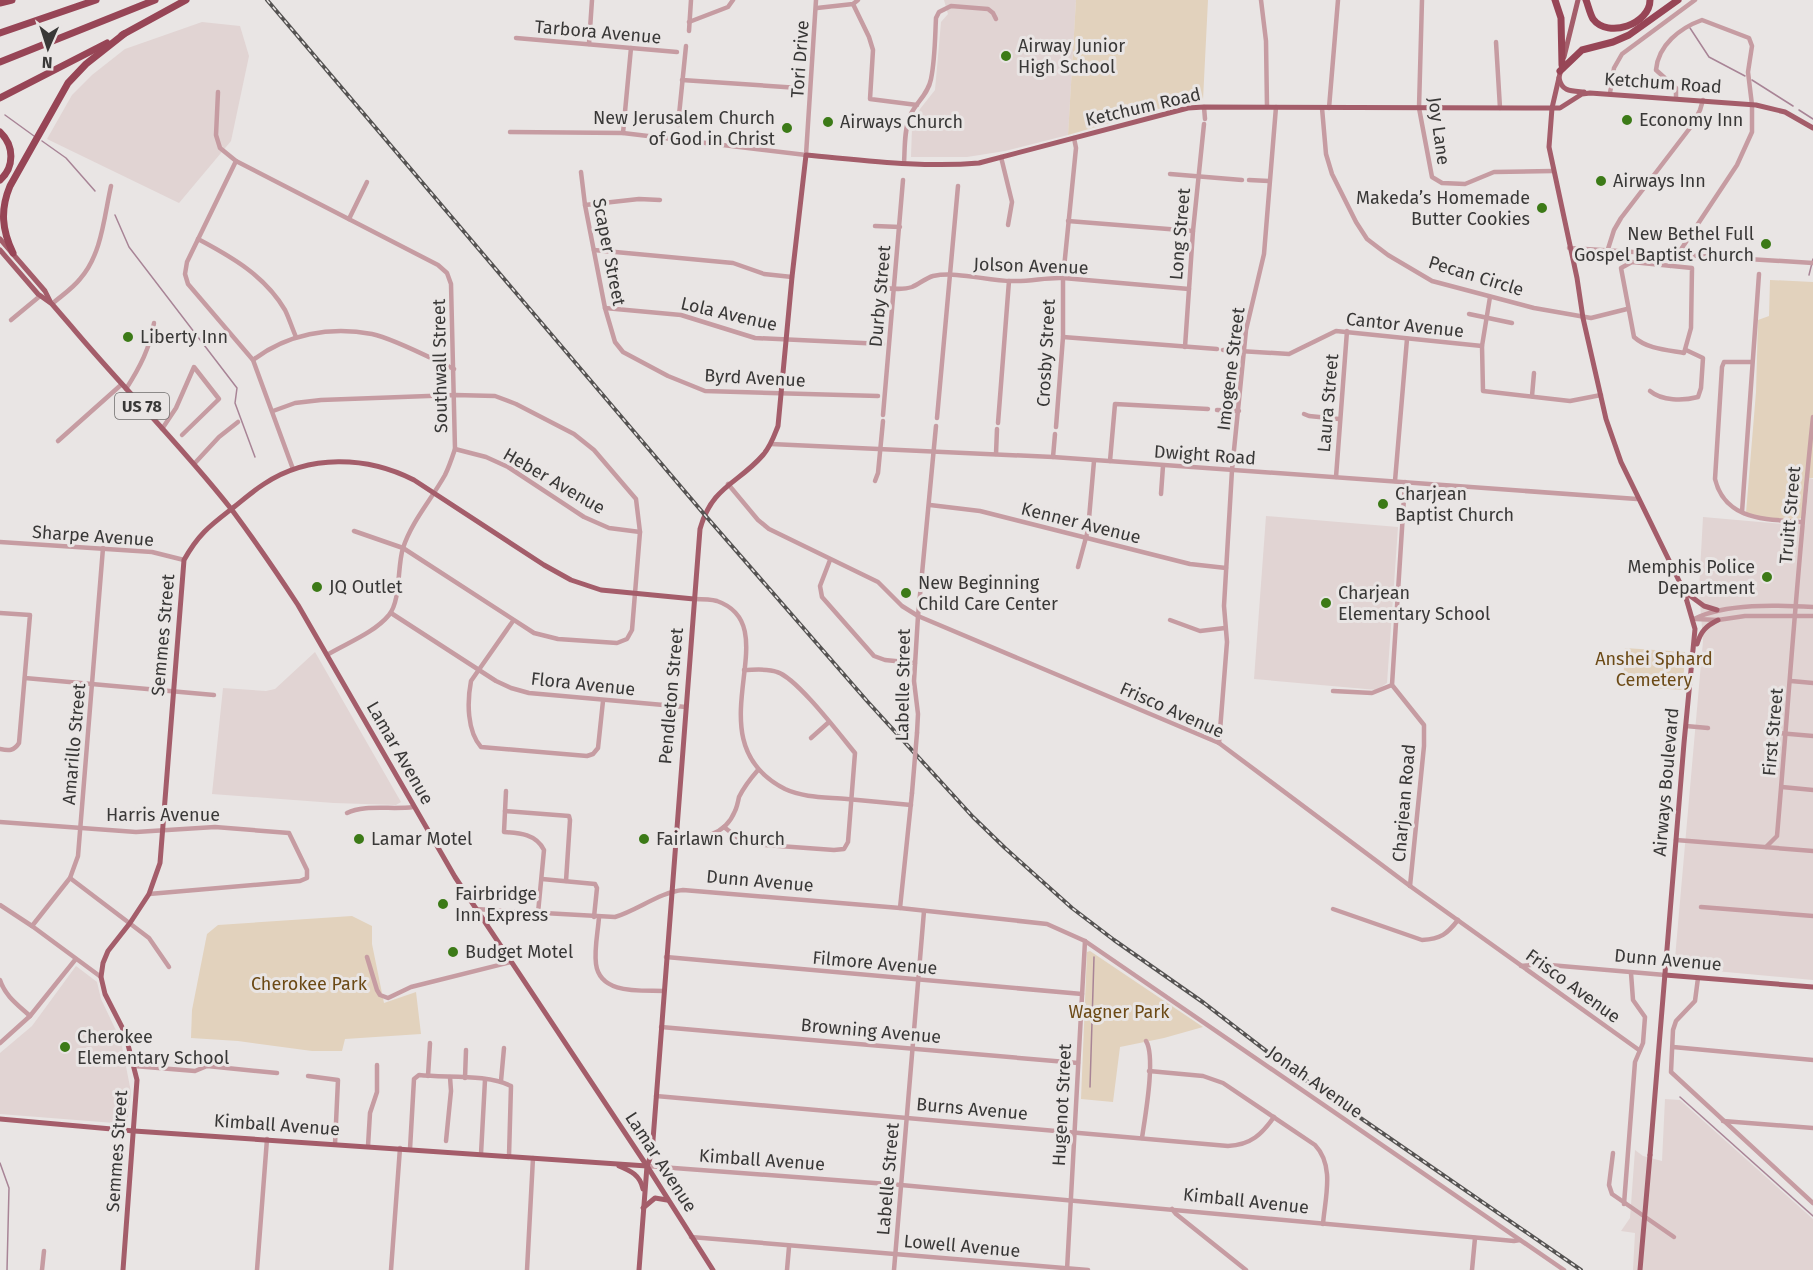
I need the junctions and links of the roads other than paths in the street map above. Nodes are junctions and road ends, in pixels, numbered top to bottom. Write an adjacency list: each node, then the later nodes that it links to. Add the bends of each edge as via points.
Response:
1 (12, 0): 19 (highway)
2 (96, 0): 24 (highway)
3 (155, 0): 33 (highway)
4 (186, 0): 25 (highway)
5 (592, 0): 28 (street)
6 (690, 0): 22 (street)
7 (733, 0): 22 (street, via 728,7)
8 (816, 0): 20 (street, Tori Drive)
9 (1261, 0): 47 (street)
10 (1338, 0): 50 (street)
11 (1422, 0): 51 (street, Joy Lane)
12 (1555, 0): 34 (highway, via 1561,18)
13 (1578, 0): 34 (main road, Airways Boulevard)
14 (1586, 0): 15 (highway, via 1593,18 1611,28 1628,26 1642,18)
15 (1650, 0)
16 (1678, 0): 34 (highway, via 1629,35 1582,50)
17 (1695, 0): 39 (street, via 1622,54 1614,68)
18 (856, 2): 20 (street); 44 (street, via 873,50 870,99)
19 (0, 3)
20 (817, 8): 60 (street, Tori Drive)
21 (996, 19): 44 (street, via 988,9 951,6 939,12 932,79)
22 (689, 22): 23 (street)
23 (689, 31)
24 (0, 33)
25 (124, 34): 32 (highway); 90 (highway, via 68,83 10,186 1,213)
26 (516, 38): 28 (street, Tarbora Avenue)
27 (1496, 42): 52 (street)
28 (589, 44): 30 (street, Tarbora Avenue)
29 (686, 46): 35 (street)
30 (631, 48): 31 (street, Tarbora Avenue); 58 (street)
31 (677, 52)
32 (83, 55): 40 (highway); 43 (highway)
33 (0, 62)
34 (1560, 71): 38 (main road, via 1562,87); 53 (main road, Airways Boulevard)
35 (682, 80): 36 (street); 54 (street)
36 (799, 88)
37 (218, 92): 62 (street, Southwall Street, via 216,135 220,148)
38 (1590, 93): 39 (main road, Ketchum Road); 53 (main road, Ketchum Road)
39 (1610, 93): 41 (main road, Ketchum Road)
40 (0, 98)
41 (1676, 99): 42 (main road, Ketchum Road); 45 (street, via 1676,88 1656,70 1657,62 1670,39 1702,20 1751,41 1748,72)
42 (1703, 100): 45 (main road, Ketchum Road); 87 (street, via 1693,124 1621,218)
43 (0, 103)
44 (917, 105): 63 (street, via 906,132)
45 (1752, 105): 55 (main road, Ketchum Road, via 1779,110); 91 (street, via 1752,132 1737,165)
46 (1204, 107): 47 (main road, Ketchum Road); 59 (main road, Ketchum Road); 67 (street, Long Street)
47 (1267, 107): 48 (main road, Ketchum Road)
48 (1276, 107): 49 (main road, Ketchum Road); 73 (street, Imogene Street)
49 (1322, 108): 50 (main road, Ketchum Road); 103 (street, Pecan Circle, via 1332,174 1367,239 1432,280)
50 (1329, 108): 51 (main road, Ketchum Road)
51 (1419, 108): 52 (main road, Ketchum Road); 64 (street, Joy Lane, via 1431,177 1442,183 1465,184 1494,172)
52 (1500, 108): 53 (main road, Ketchum Road)
53 (1552, 108): 64 (main road, Airways Boulevard, via 1549,147)
54 (678, 125)
55 (1813, 128)
56 (0, 132): 68 (highway, via 12,152 9,168)
57 (510, 132): 58 (street, Ketchum Road)
58 (623, 133): 60 (street, Ketchum Road)
59 (1074, 138): 61 (main road, Ketchum Road); 79 (street, Crosby Street)
60 (807, 155): 63 (main road, Ketchum Road); 96 (main road, Pendleton Street)
61 (1001, 157): 63 (main road, Ketchum Road, via 958,165); 80 (street, via 1012,202)
62 (237, 161): 78 (street, Southwall Street); 85 (street)
63 (904, 163)
64 (1553, 171): 86 (main road, Airways Boulevard)
65 (581, 172): 77 (street, Scaper Street)
66 (1170, 174): 67 (street)
67 (1199, 176): 70 (street); 83 (street, Long Street)
68 (0, 180)
69 (903, 180): 82 (street, Durby Street)
70 (1242, 180)
71 (1249, 180): 73 (street)
72 (367, 182): 78 (street)
73 (1269, 182): 125 (street, Imogene Street, via 1263,263 1247,322)
74 (111, 186): 104 (street, via 94,258 78,281)
75 (958, 186): 95 (street)
76 (660, 200): 77 (street)
77 (585, 205): 88 (street, Scaper Street)
78 (349, 219): 128 (street, Southwall Street, via 447,273 452,284)
79 (1068, 221): 83 (street); 97 (street, Crosby Street)
80 (1008, 225)
81 (874, 226): 82 (street)
82 (900, 227): 100 (street, Durby Street)
83 (1193, 231): 101 (street, Long Street)
84 (0, 239): 90 (main road, Lamar Avenue / US 78)
85 (198, 239): 114 (street, via 245,266 261,280 285,310); 126 (street, via 187,262 188,284)
86 (1569, 248): 87 (street); 109 (main road, Airways Boulevard)
87 (1608, 249): 91 (street)
88 (594, 250): 96 (street, via 733,263 764,274); 105 (street, Scaper Street)
89 (0, 251): 102 (main road, Lamar Avenue / US 78)
90 (13, 253): 104 (main road, Lamar Avenue / US 78)
91 (1676, 255): 92 (street); 93 (street)
92 (1811, 263)
93 (1670, 266): 106 (street, via 1632,262 1621,268); 124 (street, via 1692,268)
94 (1759, 274): 127 (street)
95 (951, 276): 98 (street, Jolson Avenue); 100 (street, Jolson Avenue, via 932,276 913,286); 143 (street)
96 (792, 277): 118 (main road, Pendleton Street)
97 (1063, 278): 98 (street, Jolson Avenue); 101 (street, Jolson Avenue); 116 (street, Crosby Street)
98 (1009, 281): 156 (street)
99 (875, 287): 100 (street, Jolson Avenue)
100 (894, 289): 153 (street, Durby Street)
101 (1189, 289): 121 (street, Long Street)
102 (40, 296): 104 (main road, Lamar Avenue / US 78); 110 (street)
103 (1490, 297): 108 (street); 109 (street, Pecan Circle)
104 (52, 304): 130 (main road, Lamar Avenue / US 78)
105 (606, 308): 115 (street, Scaper Street); 118 (street, Lola Avenue, via 681,315 734,333)
106 (1627, 309): 109 (street); 124 (street, via 1634,337 1640,343 1661,350)
107 (1469, 314): 108 (street)
108 (1486, 317): 112 (street); 120 (street)
109 (1583, 318): 133 (main road, Airways Boulevard)
110 (11, 320)
111 (154, 323): 130 (street, via 151,344 141,366)
112 (1512, 323)
113 (1347, 331): 117 (street, Cantor Avenue); 125 (street, Cantor Avenue, via 1336,331 1289,354); 144 (street, Laura Street)
114 (296, 337): 126 (street, via 269,348); 128 (street, via 344,331 374,334)
115 (613, 337): 132 (street, Byrd Avenue, via 629,356 690,387 705,391)
116 (1063, 337): 121 (street); 147 (street, Crosby Street)
117 (1407, 339): 120 (street, Cantor Avenue); 166 (street)
118 (787, 341): 119 (street, Lola Avenue); 132 (main road, Pendleton Street)
119 (883, 344)
120 (1482, 346): 136 (street, via 1483,391)
121 (1185, 347): 122 (street)
122 (1216, 349)
123 (1223, 350): 125 (street, Cantor Avenue)
124 (1686, 350): 131 (street, via 1703,357 1698,397 1657,397)
125 (1244, 352): 140 (street, Imogene Street)
126 (253, 360): 139 (street)
127 (1751, 362): 174 (street); 174 (street, via 1724,362 1714,479 1721,496)
128 (454, 369): 134 (street, Southwall Street)
129 (1534, 373): 136 (street)
130 (124, 386): 148 (main road, Lamar Avenue / US 78); 151 (street)
131 (1650, 391)
132 (783, 393): 135 (street, Byrd Avenue); 152 (main road, Pendleton Street, via 781,416)
133 (1601, 394): 136 (street, via 1570,401); 171 (main road, Airways Boulevard, via 1606,419)
134 (455, 395): 139 (street, via 321,400); 154 (street, Southwall Street); 177 (street, via 495,396 574,434 594,450 636,499)
135 (878, 396)
136 (1532, 396)
137 (1208, 409): 159 (street, via 1115,404)
138 (1217, 410): 140 (street)
139 (273, 411): 162 (street)
140 (1239, 411): 163 (street, Imogene Street)
141 (1304, 414): 144 (street)
142 (1813, 417): 175 (street, Truitt Street)
143 (937, 418)
144 (1340, 418): 164 (street, Laura Street)
145 (238, 422): 160 (street)
146 (936, 426): 155 (street, Labelle Street)
147 (1056, 427)
148 (162, 429): 150 (street, via 177,408 194,367 219,399); 160 (main road, Lamar Avenue / US 78)
149 (1055, 434): 157 (street, Crosby Street)
150 (182, 435)
151 (58, 441)
152 (771, 444): 153 (street, Dwight Road); 168 (main road, Pendleton Street, via 762,457)
153 (880, 448): 155 (street, Dwight Road); 165 (street, Durby Street)
154 (455, 449): 169 (street, Southwall Street); 177 (street, Heber Avenue, via 507,467 584,517 609,528)
155 (934, 450): 156 (street, Dwight Road); 172 (street, Labelle Street)
156 (996, 454): 157 (street, Dwight Road)
157 (1053, 457): 158 (street, Dwight Road)
158 (1094, 461): 159 (street, Dwight Road); 178 (street)
159 (1110, 461): 161 (street, Dwight Road)
160 (194, 465): 173 (main road, Lamar Avenue / US 78)
161 (1163, 466): 163 (street, Dwight Road); 170 (street)
162 (292, 469): 169 (main road, Semmes Street, via 340,461 366,463 394,470); 173 (main road, Semmes Street, via 265,483)
163 (1232, 470): 164 (street, Dwight Road); 185 (street, Imogene Street)
164 (1336, 477): 166 (street, Dwight Road)
165 (875, 481)
166 (1395, 482): 167 (street, Dwight Road)
167 (1406, 482): 171 (street, Dwight Road); 211 (street)
168 (728, 484): 183 (street, Frisco Avenue, via 769,529); 188 (main road, Pendleton Street, via 703,516)
169 (434, 493): 180 (street, Southwall Street); 187 (main road, Semmes Street, via 571,580 601,590)
170 (1161, 494)
171 (1637, 499): 186 (main road, Airways Boulevard)
172 (930, 505): 178 (street, Kenner Avenue, via 980,511); 195 (street, Labelle Street)
173 (231, 510): 182 (main road, Semmes Street, via 197,538); 203 (main road, Lamar Avenue / US 78, via 273,567)
174 (1742, 512): 175 (street, via 1751,518)
175 (1802, 522): 189 (street, Truitt Street)
176 (354, 531): 180 (street)
177 (640, 532): 187 (street)
178 (1086, 538): 184 (street); 185 (street, Kenner Avenue, via 1190,564)
179 (0, 542): 181 (street, Sharpe Avenue)
180 (403, 548): 193 (street, Southwall Street); 200 (street)
181 (103, 549): 182 (street, Sharpe Avenue, via 152,552); 210 (street, Amarillo Street)
182 (184, 560): 212 (main road, Semmes Street)
183 (830, 560): 195 (street, Frisco Avenue, via 878,582); 204 (street, via 819,586 822,597 874,656)
184 (1078, 567)
185 (1226, 568): 201 (street, Imogene Street)
186 (1684, 591): 191 (main road, via 1704,606); 197 (main road, Airways Boulevard)
187 (636, 594): 188 (main road, Semmes Street); 200 (street, via 632,630 627,639 617,643 550,638)
188 (694, 599): 205 (street, via 716,601 733,610 744,623); 216 (main road, Pendleton Street)
189 (1797, 606): 190 (street); 191 (street); 194 (street, Truitt Street)
190 (1813, 607)
191 (1717, 610): 197 (street)
192 (0, 613): 207 (street, via 30,615)
193 (391, 613): 203 (street, via 378,626); 206 (street, Flora Avenue)
194 (1796, 615): 196 (street); 199 (street); 208 (street, First Street)
195 (918, 616): 204 (street, Labelle Street); 224 (street, Frisco Avenue)
196 (1813, 616)
197 (1694, 619): 199 (street); 202 (main road, Airways Boulevard)
198 (1170, 620): 201 (street, via 1200,631)
199 (1718, 620): 202 (main road, via 1700,633)
200 (513, 621): 206 (street)
201 (1225, 628): 224 (street, Imogene Street)
202 (1693, 654): 218 (main road, Airways Boulevard)
203 (327, 655): 232 (main road, Lamar Avenue / US 78)
204 (915, 663): 231 (street, Labelle Street, bridge, via 917,733)
205 (744, 670): 217 (street, via 777,672 791,680); 226 (street, via 742,738 748,757)
206 (479, 671): 215 (street, Flora Avenue, via 529,693); 215 (street, via 471,681 469,693 473,738 481,747 593,754 598,748)
207 (25, 678): 210 (street); 225 (street, via 19,743 10,751)
208 (1791, 681): 209 (street); 221 (street, First Street)
209 (1813, 683)
210 (92, 684): 212 (street); 237 (street, Amarillo Street)
211 (1392, 685): 213 (street, via 1372,693); 246 (street, Charjean Road, via 1424,725)
212 (173, 690): 214 (street); 238 (main road, Semmes Street)
213 (1333, 691)
214 (214, 695)
215 (603, 701): 216 (street, Flora Avenue)
216 (686, 707): 239 (main road, Pendleton Street)
217 (829, 722): 223 (street); 230 (street, via 855,753)
218 (1686, 726): 219 (street); 240 (main road, Airways Boulevard)
219 (1707, 728)
220 (1777, 733): 221 (street)
221 (1786, 734): 222 (street); 227 (street, First Street)
222 (1813, 736)
223 (811, 738)
224 (1219, 743): 246 (street, Frisco Avenue)
225 (0, 749)
226 (758, 770): 230 (street, via 785,789 804,796); 236 (street)
227 (1782, 787): 228 (street); 241 (street, First Street, via 1777,837)
228 (1813, 790)
229 (507, 791): 233 (street)
230 (852, 799): 231 (street); 236 (street, via 844,849 752,844)
231 (911, 805): 251 (street, Labelle Street)
232 (413, 807): 234 (street, via 355,808); 252 (main road, Lamar Avenue / US 78)
233 (505, 811): 244 (street, via 504,832 526,834 541,845); 245 (street, via 570,818)
234 (347, 813)
235 (0, 822): 237 (street, Harris Avenue)
236 (724, 827): 239 (street, via 701,838)
237 (80, 828): 238 (street, Harris Avenue); 243 (street, Amarillo Street, via 77,863)
238 (162, 832): 248 (main road, Semmes Street, via 160,863); 248 (street, Harris Avenue, via 215,827 289,833 307,878)
239 (675, 837): 247 (main road, Pendleton Street)
240 (1676, 840): 241 (street); 270 (main road, Airways Boulevard)
241 (1766, 848): 242 (street)
242 (1813, 851)
243 (70, 878): 259 (street); 261 (street, Amarillo Street)
244 (542, 879): 245 (street); 255 (street)
245 (566, 881): 257 (street, via 595,884)
246 (1410, 886): 258 (street, Frisco Avenue)
247 (671, 891): 251 (street, Dunn Avenue); 257 (street, Dunn Avenue, via 632,912); 264 (main road, Pendleton Street)
248 (149, 894): 259 (main road, Semmes Street)
249 (0, 906): 261 (street)
250 (1701, 906): 256 (street)
251 (900, 908): 254 (street, Dunn Avenue)
252 (475, 909): 255 (street, Dunn Avenue); 266 (main road, Lamar Avenue / US 78)
253 (1333, 909): 258 (street, via 1422,940 1447,935)
254 (924, 911): 260 (street, Dunn Avenue); 274 (street, Labelle Street)
255 (538, 913): 257 (street, Dunn Avenue)
256 (1813, 916)
257 (597, 917): 276 (street, via 596,964 606,983 618,988)
258 (1458, 920): 267 (street, Frisco Avenue)
259 (130, 923): 268 (street, via 157,947); 271 (main road, Semmes Street, via 108,951)
260 (1047, 924): 262 (street, Jonah Avenue)
261 (32, 926): 265 (street)
262 (1085, 941): 277 (street, Hugenot Street); 333 (street, Jonah Avenue)
263 (368, 957): 266 (street, via 377,990 388,998 411,987)
264 (666, 957): 274 (street, Filmore Avenue); 276 (main road, Pendleton Street)
265 (75, 960): 271 (street); 278 (street)
266 (511, 962): 320 (main road, Lamar Avenue / US 78)
267 (1521, 966): 269 (street, Dunn Avenue, via 1538,964); 287 (street, Frisco Avenue)
268 (170, 968)
269 (1631, 973): 270 (street, Dunn Avenue); 287 (street, via 1633,1000 1645,1017)
270 (1665, 975): 272 (main road, Dunn Avenue); 351 (main road, Airways Boulevard, bridge)
271 (101, 977): 291 (main road, Semmes Street, via 105,994 125,1033)
272 (1698, 978): 275 (main road, Dunn Avenue); 283 (street, via 1695,1001 1676,1021)
273 (0, 980): 278 (street, via 11,999)
274 (918, 980): 277 (street, Filmore Avenue); 285 (street, Labelle Street)
275 (1813, 987)
276 (664, 991): 279 (main road, Pendleton Street)
277 (1082, 994): 289 (street, Hugenot Street)
278 (30, 1016): 281 (street)
279 (661, 1028): 285 (street, Browning Avenue); 300 (main road, Pendleton Street)
280 (1146, 1041): 292 (street, via 1150,1049)
281 (0, 1042)
282 (430, 1043): 295 (street)
283 (1673, 1047): 288 (street); 304 (street, via 1671,1072)
284 (504, 1048): 299 (street)
285 (913, 1048): 289 (street, Browning Avenue); 301 (street, Labelle Street)
286 (466, 1050): 297 (street)
287 (1639, 1050): 326 (street)
288 (1813, 1060)
289 (1078, 1063): 307 (street, Hugenot Street)
290 (377, 1065): 312 (street)
291 (134, 1066): 293 (street, via 195,1071 207,1066); 306 (main road, Semmes Street)
292 (1149, 1071): 302 (street, via 1216,1080); 308 (street)
293 (277, 1073)
294 (308, 1076): 311 (street, via 338,1080)
295 (428, 1076): 296 (street); 314 (street, via 418,1075 414,1079)
296 (450, 1077): 297 (street); 310 (street)
297 (465, 1078): 298 (street)
298 (485, 1080): 299 (street); 316 (street)
299 (501, 1081): 317 (street, via 511,1086)
300 (656, 1096): 301 (street, Burns Avenue); 320 (main road, Pendleton Street, via 652,1154)
301 (907, 1117): 307 (street, Burns Avenue); 321 (street, Labelle Street)
302 (1274, 1117): 308 (street, Burns Avenue, via 1259,1136 1241,1145); 329 (street, via 1310,1141 1324,1158 1327,1177)
303 (0, 1119): 306 (main road, Kimball Avenue)
304 (1722, 1120): 305 (street); 325 (street)
305 (1813, 1128)
306 (134, 1131): 309 (main road, Kimball Avenue); 339 (main road, Semmes Street)
307 (1075, 1132): 308 (street, Burns Avenue); 324 (street, Hugenot Street)
308 (1142, 1138)
309 (267, 1139): 311 (main road, Kimball Avenue); 340 (street)
310 (446, 1141)
311 (335, 1144): 312 (main road, Kimball Avenue)
312 (369, 1146): 313 (main road, Kimball Avenue)
313 (399, 1148): 314 (main road, Kimball Avenue); 341 (street)
314 (410, 1149): 316 (main road, Kimball Avenue)
315 (1613, 1153): 326 (street, via 1610,1189)
316 (480, 1154): 317 (main road, Kimball Avenue)
317 (509, 1156): 318 (main road, Kimball Avenue)
318 (533, 1158): 319 (main road, Kimball Avenue); 342 (street)
319 (615, 1164): 320 (main road, Kimball Avenue); 322 (main road, via 639,1178)
320 (647, 1166): 321 (street, Kimball Avenue); 322 (main road, Pendleton Street); 323 (main road, Lamar Avenue / US 78)
321 (901, 1185): 324 (street, Kimball Avenue); 336 (street, Labelle Street)
322 (644, 1195): 327 (main road, Pendleton Street)
323 (668, 1200): 327 (main road, via 655,1198); 330 (main road, Lamar Avenue / US 78)
324 (1070, 1200): 328 (street, Kimball Avenue); 337 (street, Hugenot Street)
325 (1813, 1203)
326 (1624, 1204): 331 (street)
327 (643, 1208): 343 (main road, Pendleton Street)
328 (1172, 1209): 329 (street, Kimball Avenue); 348 (street)
329 (1323, 1224): 332 (street, Kimball Avenue)
330 (691, 1237): 334 (street, Lowell Avenue); 344 (main road, Lamar Avenue / US 78)
331 (1674, 1237)
332 (1475, 1238): 333 (street, Kimball Avenue); 349 (street)
333 (1520, 1239): 350 (street, Jonah Avenue)
334 (789, 1247): 336 (street, Lowell Avenue); 345 (street)
335 (44, 1251): 338 (street)
336 (895, 1254): 337 (street, Lowell Avenue); 346 (street, Labelle Street)
337 (1067, 1269): 347 (street, Lowell Avenue)
338 (42, 1270)
339 (123, 1270)
340 (257, 1270)
341 (391, 1270)
342 (527, 1270)
343 (639, 1270)
344 (713, 1270)
345 (787, 1270)
346 (894, 1270)
347 (1088, 1270)
348 (1246, 1270)
349 (1472, 1270)
350 (1564, 1270)
351 (1640, 1270)

